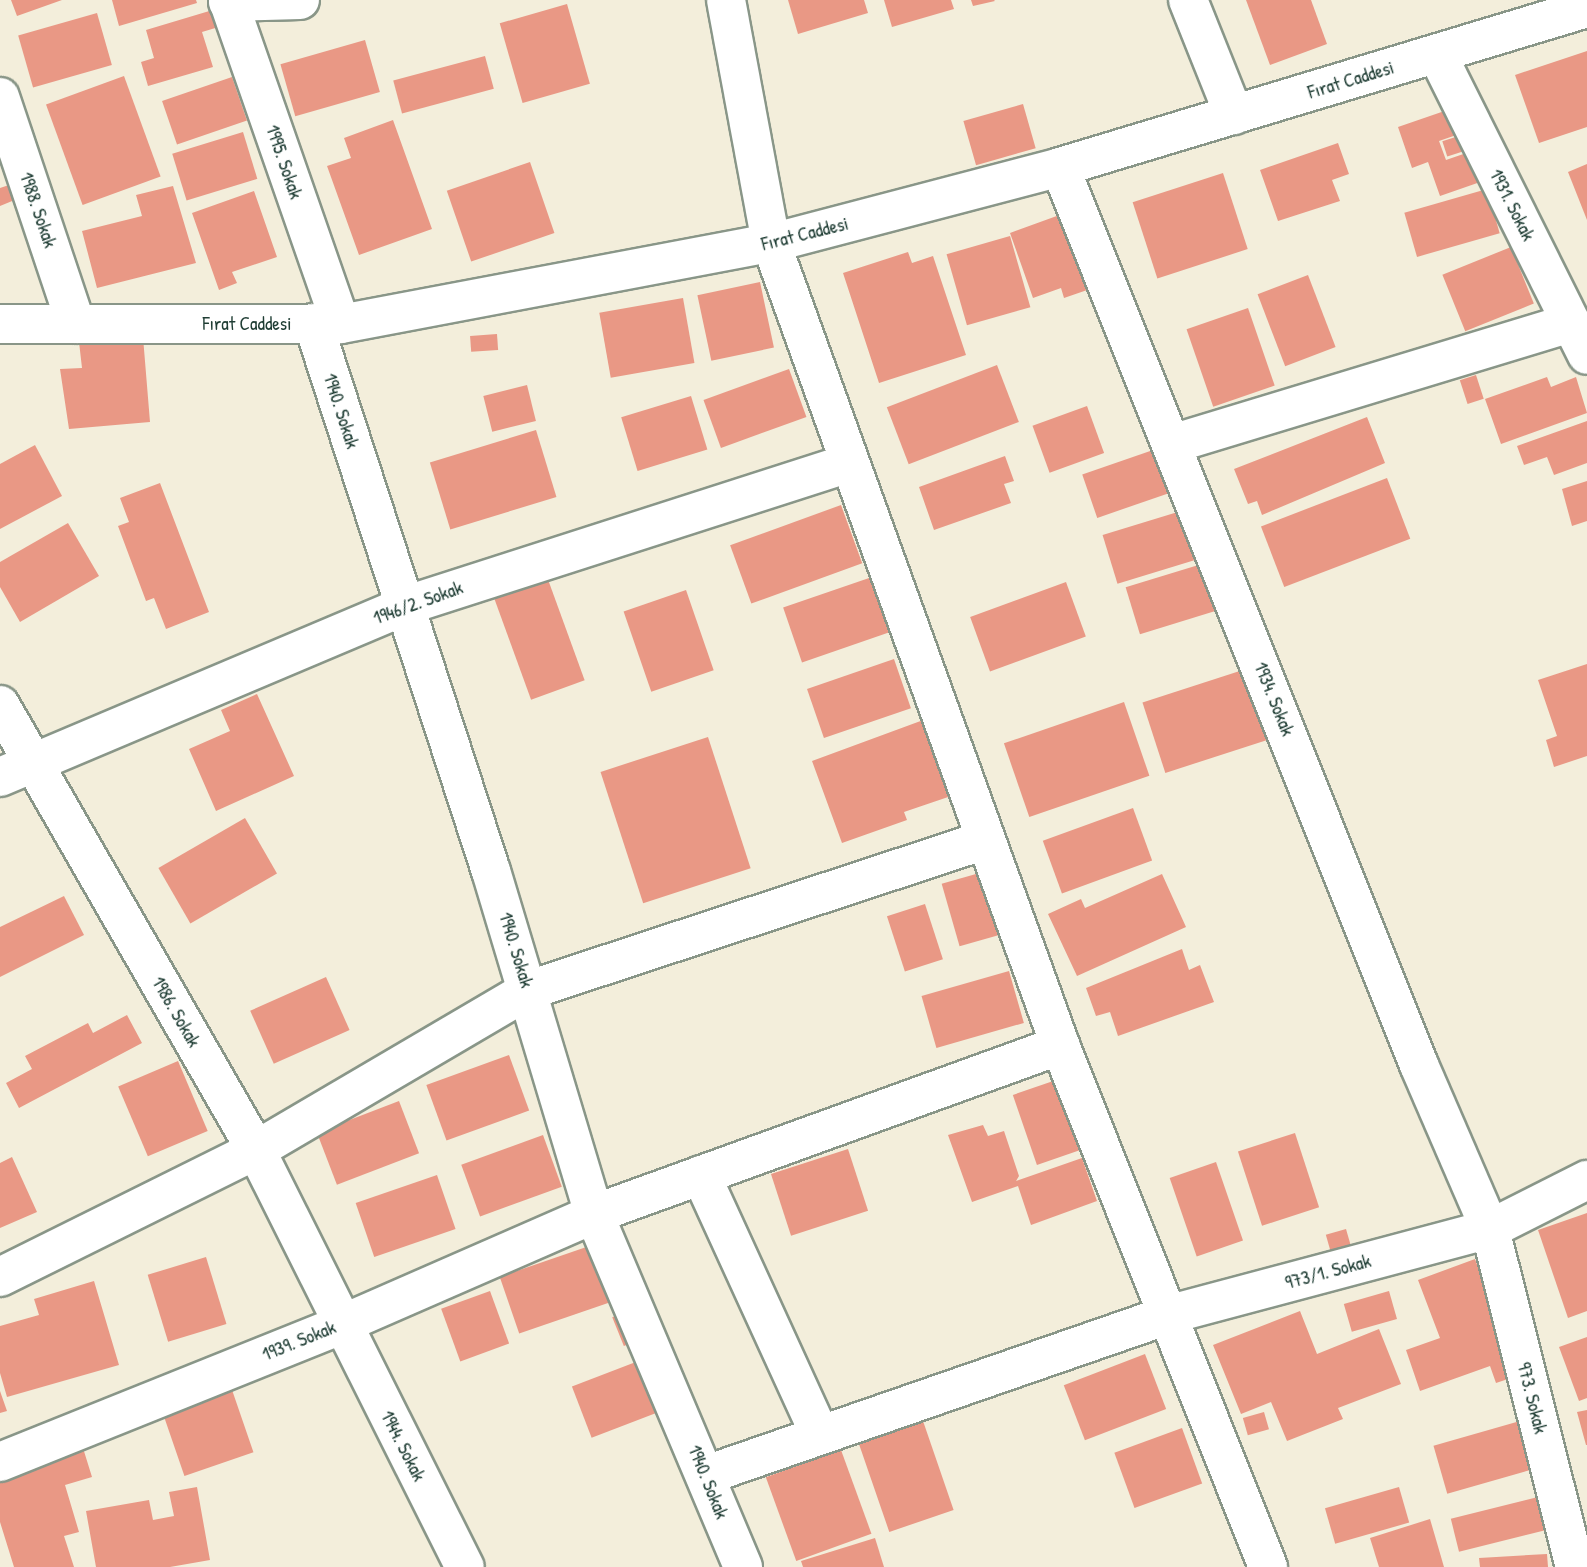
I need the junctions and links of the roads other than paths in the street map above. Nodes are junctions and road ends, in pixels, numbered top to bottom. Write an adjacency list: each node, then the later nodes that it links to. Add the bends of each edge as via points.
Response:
1 (300, 0): 4 (street)
2 (726, 0): 11 (street)
3 (1188, 0): 9 (street)
4 (228, 1): 12 (street, 1995. Sokak)
5 (1587, 8): 6 (street, Fırat Caddesi)
6 (1524, 13): 7 (street, Fırat Caddesi)
7 (1437, 54): 9 (street, Fırat Caddesi); 15 (street, 1931. Sokak)
8 (0, 97): 14 (street, 1988. Sokak)
9 (1234, 115): 10 (street, Fırat Caddesi)
10 (1060, 167): 11 (street, Fırat Caddesi); 16 (street, 1934. Sokak)
11 (771, 243): 12 (street, Fırat Caddesi); 17 (street)
12 (327, 323): 14 (street, Fırat Caddesi); 18 (street, 1940. Sokak)
13 (0, 324): 14 (street, Fırat Caddesi)
14 (76, 324)
15 (1579, 339): 16 (street)
16 (1172, 444): 28 (street, 1934. Sokak, via 1414,1052)
17 (849, 463): 18 (street, 1946/2. Sokak); 21 (street)
18 (404, 606): 20 (street, 1946/2. Sokak); 22 (street, 1940. Sokak)
19 (0, 705): 20 (street, 1986. Sokak)
20 (15, 769): 24 (street, 1986. Sokak)
21 (985, 840): 22 (street); 23 (street)
22 (529, 990): 24 (street); 27 (street, 1940. Sokak)
23 (1060, 1045): 25 (street, 1939. Sokak); 30 (street)
24 (256, 1150): 29 (street); 31 (street, 1986. Sokak)
25 (701, 1175): 27 (street, 1939. Sokak); 32 (street)
26 (1587, 1180): 28 (street, 973/1. Sokak)
27 (594, 1214): 31 (street, 1939. Sokak); 34 (street, 1940. Sokak)
28 (1490, 1229): 30 (street, 973/1. Sokak); 38 (street, 973. Sokak)
29 (0, 1276)
30 (1167, 1315): 32 (street, 973/1. Sokak); 37 (street)
31 (340, 1325): 33 (street, 1939. Sokak); 35 (street, 1944. Sokak)
32 (820, 1435): 34 (street, 973/1. Sokak)
33 (0, 1462)
34 (706, 1475): 36 (street, 1940. Sokak)
35 (465, 1567)
36 (743, 1567)
37 (1268, 1567)
38 (1574, 1567)

